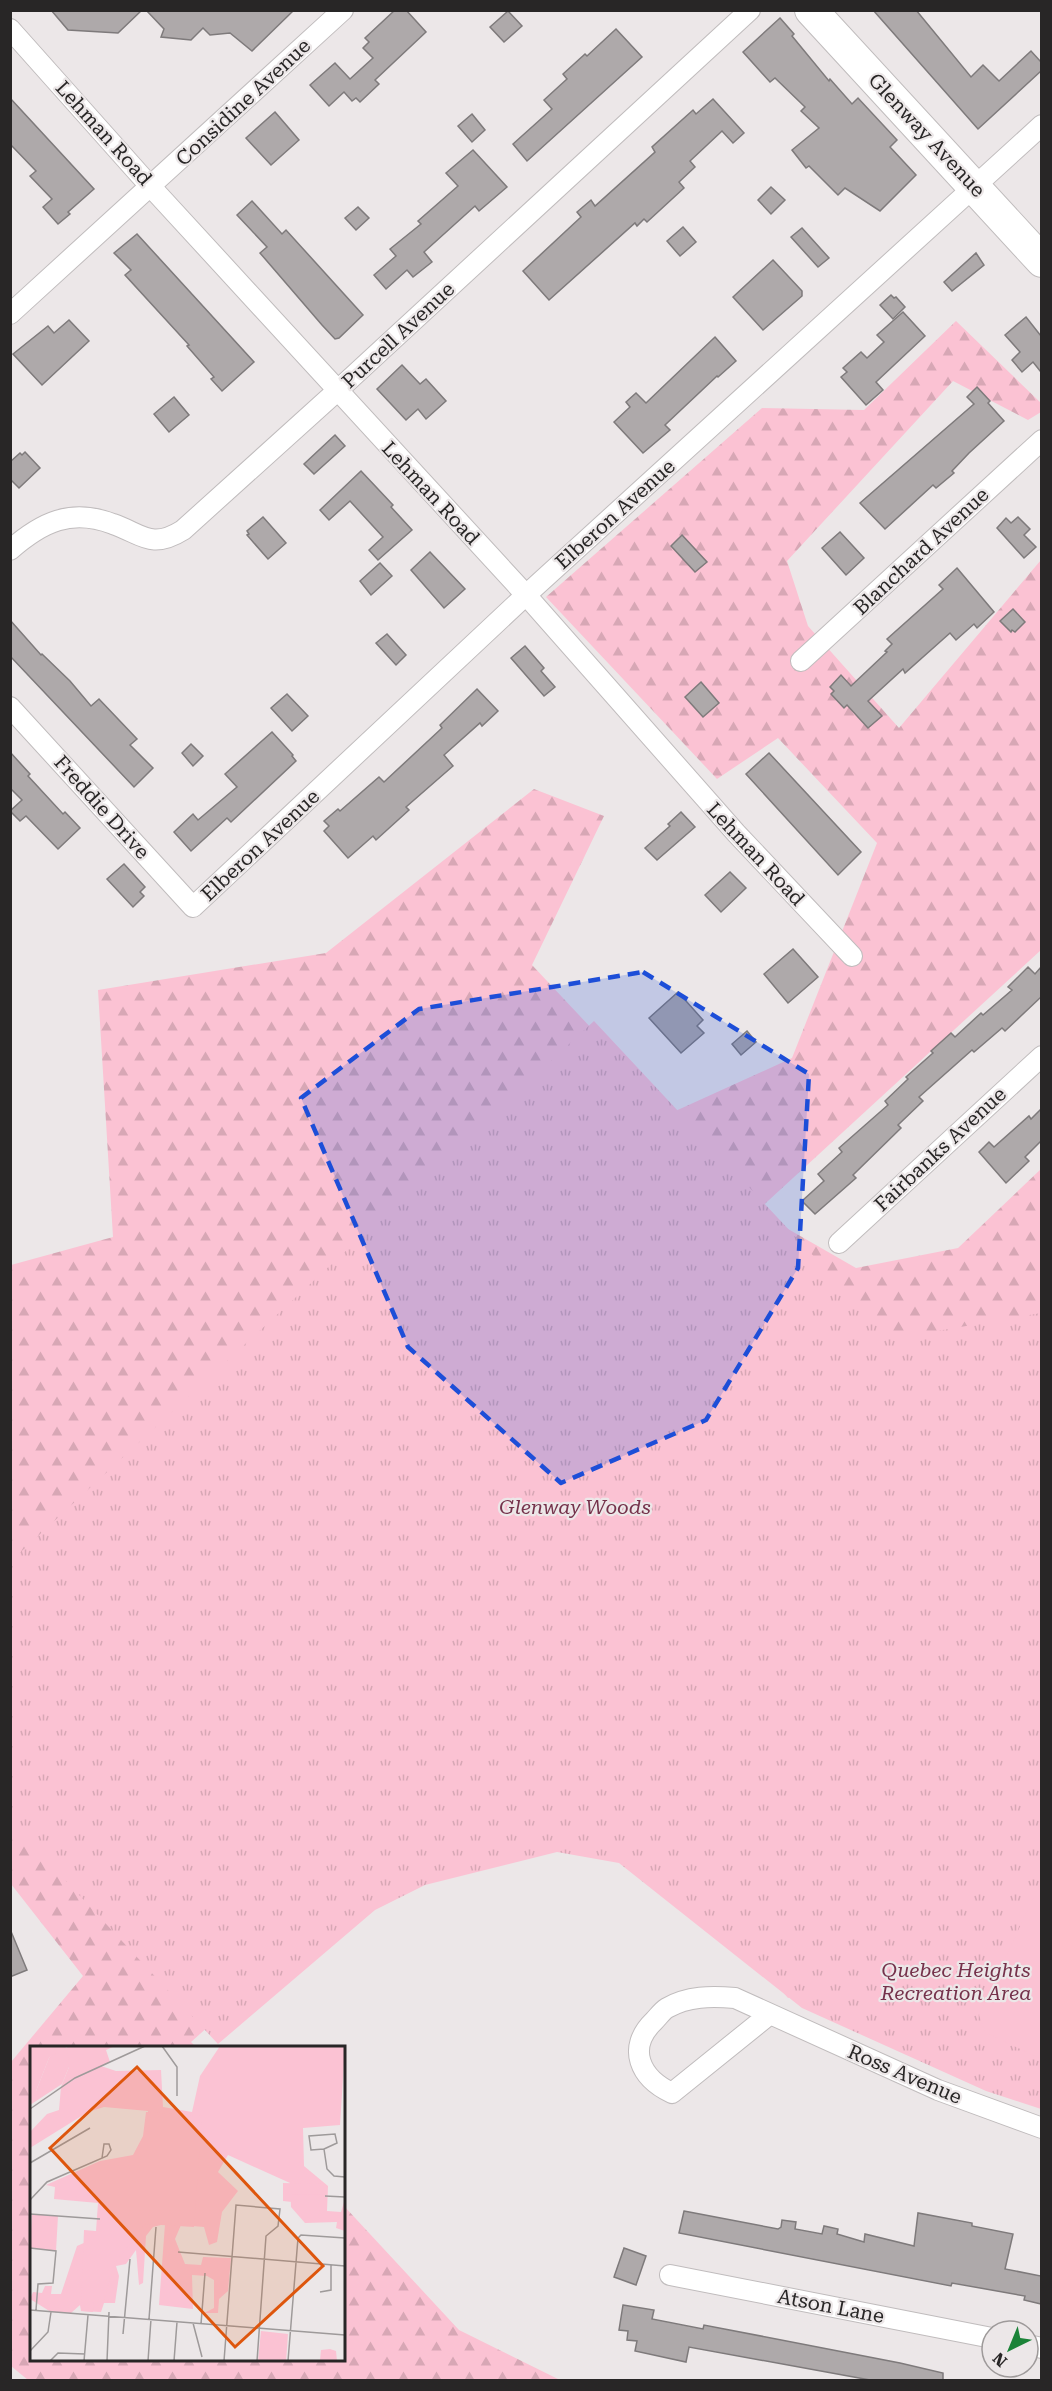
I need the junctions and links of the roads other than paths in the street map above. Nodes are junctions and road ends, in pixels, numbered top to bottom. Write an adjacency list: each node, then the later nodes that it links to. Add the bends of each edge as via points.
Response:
1 (343, 10): 6 (street, Considine Avenue)
2 (750, 10): 10 (street, Purcell Avenue)
3 (811, 10): 7 (main road, Glenway Avenue)
4 (10, 29): 6 (street, Lehman Road)
5 (1041, 125): 7 (street, Elberon Avenue)
6 (151, 186): 9 (street, Considine Avenue); 10 (street, Lehman Road)
7 (974, 186): 8 (main road, Glenway Avenue); 13 (street, Elberon Avenue)
8 (1041, 261)
9 (10, 314)
10 (338, 391): 12 (street, Purcell Avenue, via 173,536 141,538 116,524 81,517 47,524); 13 (street, Lehman Road)
11 (1041, 440): 14 (street, Blanchard Avenue)
12 (10, 550)
13 (526, 596): 16 (street, Elberon Avenue); 17 (street, Lehman Road, via 736,833)
14 (801, 661)
15 (10, 707): 16 (street, Freddie Drive)
16 (193, 907)
17 (852, 956)
18 (1041, 1056): 19 (street, Fairbanks Avenue)
19 (839, 1243)
20 (770, 2014): 20 (street, Ross Avenue, via 735,1998 691,1999 666,2009 647,2028 638,2041 641,2064 658,2086 672,2093); 21 (street, Ross Avenue, via 938,2090)
21 (1041, 2128)
22 (670, 2275): 23 (street, Atson Lane)
23 (980, 2336)

